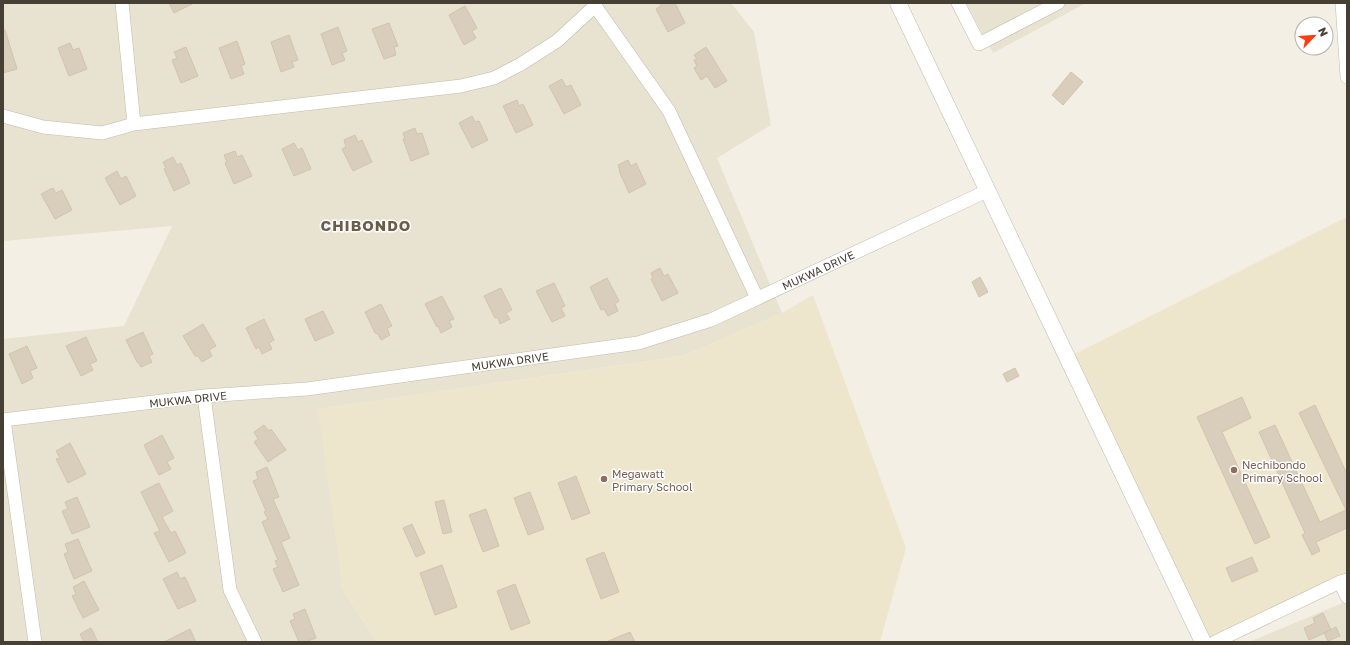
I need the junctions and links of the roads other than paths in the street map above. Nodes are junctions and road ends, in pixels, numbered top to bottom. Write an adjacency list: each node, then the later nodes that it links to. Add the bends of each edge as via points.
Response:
1 (122, 3): 9 (street)
2 (898, 3): 10 (street)
3 (958, 3): 4 (street, via 979,44)
4 (1058, 3)
5 (1342, 3): 7 (street)
6 (594, 4): 9 (street, via 557,41 494,78 461,86); 11 (street, via 669,111)
7 (1347, 77)
8 (3, 116): 9 (street, via 43,127 102,133)
9 (134, 124)
10 (987, 191): 11 (street, MUKWA DRIVE); 19 (street)
11 (757, 298): 12 (street, MUKWA DRIVE, via 711,320 638,343 307,389)
12 (204, 396): 13 (street, MUKWA DRIVE); 18 (street, via 230,590)
13 (4, 420): 17 (street)
14 (1344, 581): 15 (street); 16 (street)
15 (1347, 597)
16 (1239, 637): 20 (street)
17 (35, 642)
18 (254, 642)
19 (1203, 642)
20 (1214, 642)

